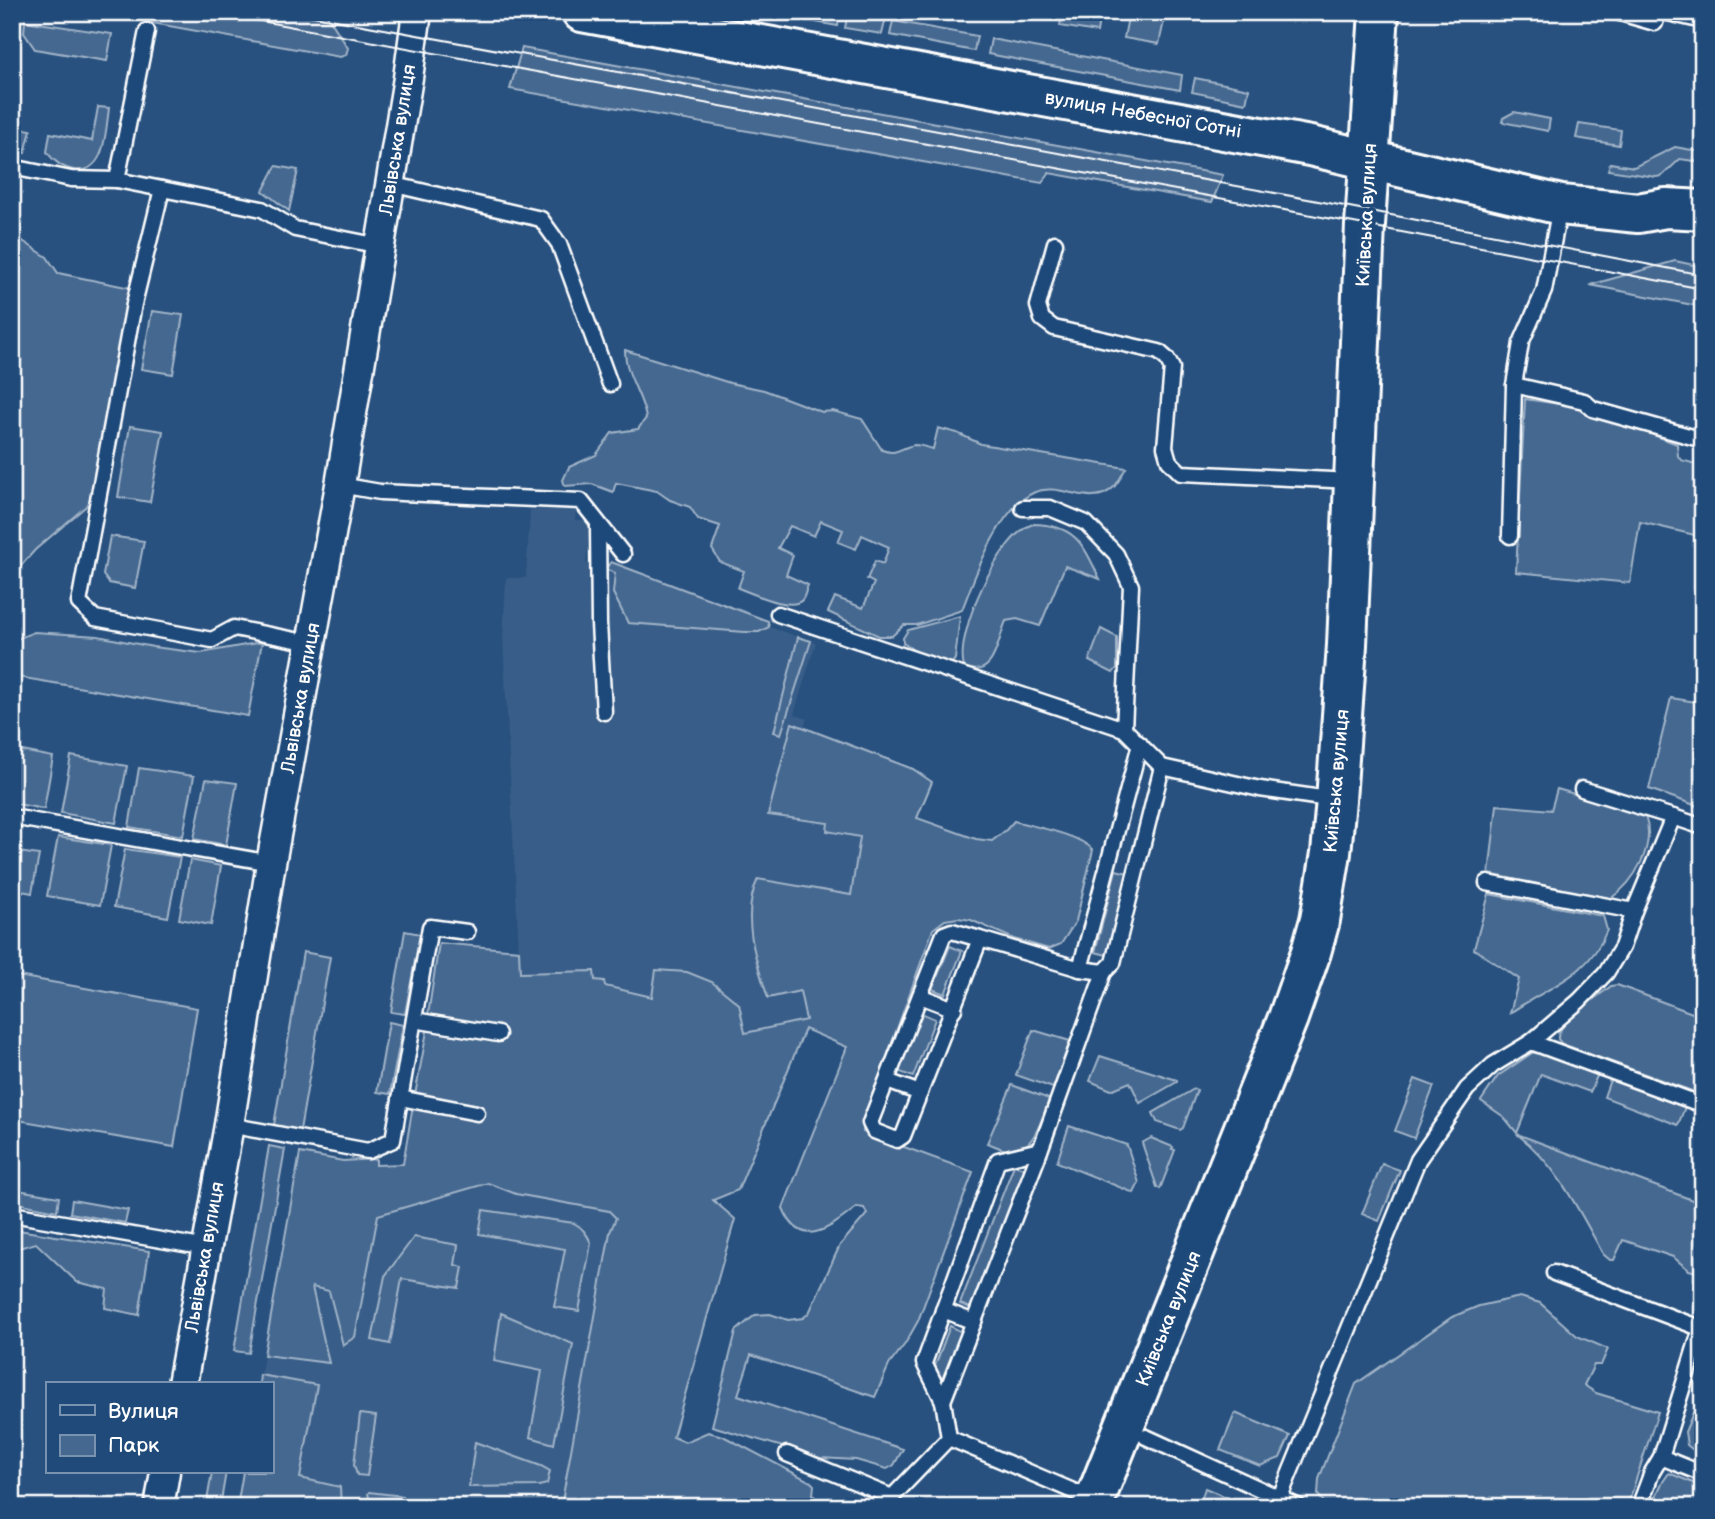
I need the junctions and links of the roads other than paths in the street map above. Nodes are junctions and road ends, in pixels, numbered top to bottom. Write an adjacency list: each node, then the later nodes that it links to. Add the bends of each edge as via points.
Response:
1 (417, 12): 13 (street, Львівська вулиця)
2 (582, 12): 10 (main road, вулиця Небесної Сотні)
3 (1379, 12): 10 (main road, Київська вулиця)
4 (1403, 12): 10 (main road, Київська вулиця)
5 (1617, 12): 6 (lane, via 1655,23)
6 (1658, 12)
7 (1664, 12): 8 (lane)
8 (1703, 21)
9 (146, 31): 12 (lane)
10 (1382, 163): 15 (main road, вулиця Небесної Сотні); 22 (main road, Київська вулиця, via 1365,225); 66 (main road, Київська вулиця, via 1384,288 1360,799 1348,894 1335,953 1310,1023)
11 (12, 167): 12 (lane, via 71,179)
12 (117, 180): 14 (lane)
13 (391, 184): 18 (street, Львівська вулиця); 19 (lane, via 541,219 559,244)
14 (162, 189): 18 (lane, via 262,209 295,229); 29 (lane, via 134,304 79,603 95,618 212,640 234,628)
15 (1561, 205): 16 (main road, вулиця Небесної Сотні, via 1638,213 1666,208); 20 (lane, via 1544,291 1521,343)
16 (1703, 210)
17 (1055, 243): 22 (lane, via 1038,306 1042,319 1054,328 1159,352 1167,359 1172,368 1165,447 1169,461 1181,473)
18 (380, 246): 23 (street, Львівська вулиця)
19 (610, 384)
20 (1514, 385): 21 (lane, via 1584,401 1593,409); 26 (lane)
21 (1703, 440)
22 (1355, 481): 35 (main road, Київська вулиця)
23 (340, 485): 25 (lane, via 380,492 581,501); 29 (street, Львівська вулиця)
24 (1023, 508): 31 (lane, via 1050,508 1086,523 1116,554 1131,586)
25 (598, 525): 27 (lane); 30 (lane)
26 (1510, 536)
27 (623, 554)
28 (778, 614): 31 (lane)
29 (311, 643): 39 (street, Львівська вулиця)
30 (604, 712)
31 (1124, 729): 32 (lane)
32 (1140, 744): 33 (lane); 44 (lane)
33 (1163, 767): 35 (lane); 45 (lane, via 1113,963)
34 (1582, 789): 37 (lane)
35 (1336, 800): 74 (main road, Київська вулиця, via 1326,886 1311,952)
36 (12, 817): 39 (lane)
37 (1673, 817): 38 (lane); 41 (lane)
38 (1703, 827)
39 (271, 863): 56 (street, Львівська вулиця)
40 (1486, 883): 41 (lane)
41 (1634, 911): 50 (lane, via 1622,947 1606,973)
42 (467, 932): 48 (lane, via 430,927)
43 (980, 939): 44 (lane); 46 (lane, via 952,931 944,934); 47 (lane)
44 (1080, 969): 45 (lane)
45 (1104, 972): 57 (lane)
46 (919, 996): 47 (lane); 51 (lane)
47 (954, 1009): 52 (lane)
48 (414, 1020): 49 (lane); 53 (lane)
49 (498, 1034)
50 (1531, 1042): 54 (lane); 72 (lane, via 1493,1065 1466,1089 1418,1160)
51 (887, 1081): 52 (lane); 52 (lane, via 870,1123 874,1131 897,1140 903,1136)
52 (920, 1093)
53 (400, 1098): 55 (lane); 56 (lane, via 393,1140 368,1151)
54 (1703, 1105)
55 (477, 1113)
56 (229, 1125): 59 (street, Львівська вулиця)
57 (1040, 1150): 61 (lane, via 998,1160); 62 (lane)
58 (12, 1214): 59 (lane)
59 (207, 1248): 64 (street, Львівська вулиця)
60 (1554, 1273): 63 (lane)
61 (943, 1310): 62 (lane); 65 (lane, via 924,1363)
62 (974, 1322): 65 (lane)
63 (1701, 1325): 69 (lane)
64 (181, 1382)
65 (943, 1401): 67 (lane)
66 (1146, 1437): 72 (lane); 74 (main road, Київська вулиця)
67 (949, 1438): 73 (lane); 74 (lane)
68 (787, 1454): 73 (lane)
69 (1661, 1457): 71 (lane); 77 (lane)
70 (165, 1474): 75 (street)
71 (1703, 1474)
72 (1280, 1497): 76 (lane)
73 (892, 1502)
74 (1101, 1505)
75 (159, 1507)
76 (1299, 1507)
77 (1639, 1507)

